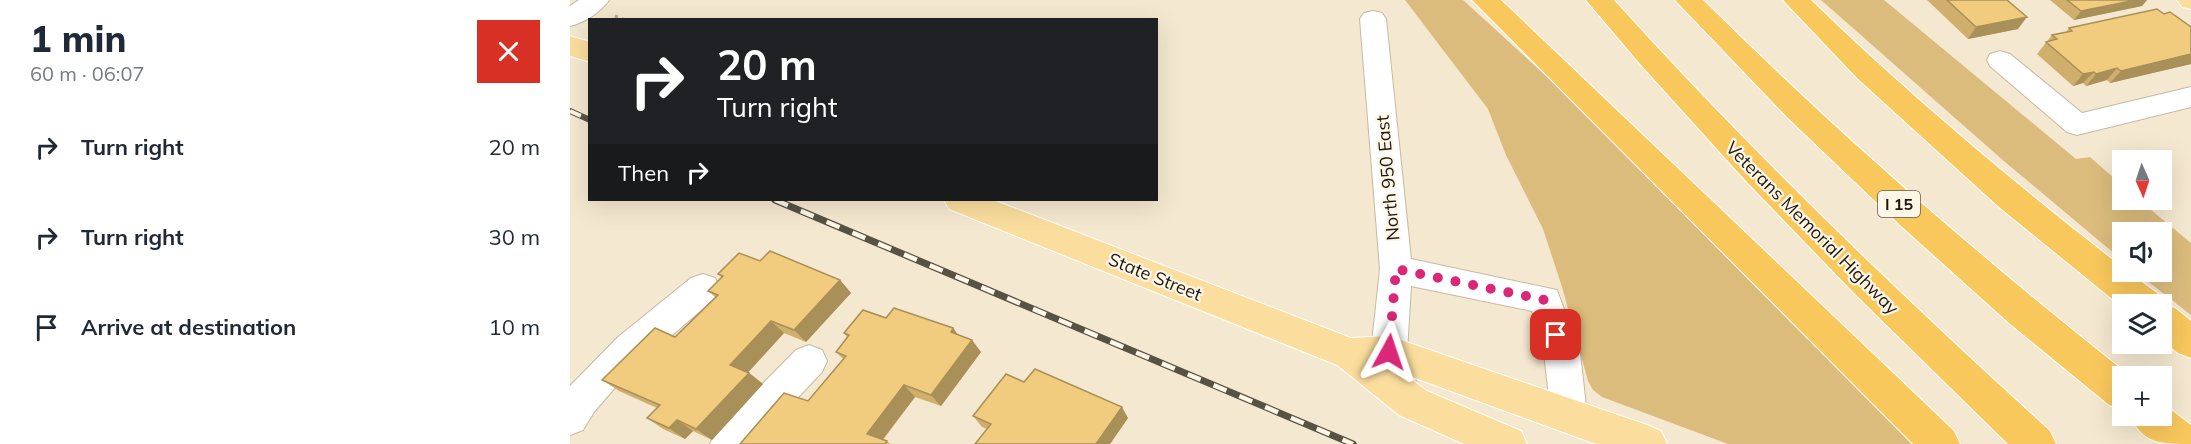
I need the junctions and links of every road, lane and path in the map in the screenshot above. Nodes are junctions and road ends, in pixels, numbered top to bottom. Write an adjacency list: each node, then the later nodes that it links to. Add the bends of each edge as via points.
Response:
1 (596, 0): 6 (street)
2 (1485, 0): 29 (highway)
3 (1599, 0): 30 (highway, Veterans Memorial Highway, via 1695,109 1856,274)
4 (1688, 0): 21 (highway, I 15, via 1906,211)
5 (1796, 0): 15 (highway, via 1867,71 2010,198)
6 (570, 18)
7 (1373, 18): 13 (street, North 950 East)
8 (570, 45): 9 (main road)
9 (588, 52)
10 (2000, 60): 11 (street, via 2077,125)
11 (2191, 97)
12 (963, 201): 19 (main road, State Street)
13 (1396, 269): 18 (street, North 950 East); 23 (street, via 1545,300 1562,353)
14 (703, 288): 24 (street, via 621,358 578,403)
15 (2131, 294)
16 (2172, 327): 17 (highway)
17 (2191, 342)
18 (1389, 352): 19 (main road, State Street); 22 (street); 23 (main road, State Street)
19 (1350, 354): 22 (main road, State Street)
20 (809, 361): 26 (street)
21 (2112, 385)
22 (1413, 403): 27 (main road, State Street)
23 (1569, 415): 28 (main road, State Street)
24 (570, 418)
25 (2162, 426): 31 (highway)
26 (729, 444)
27 (1507, 444)
28 (1647, 444)
29 (1940, 444)
30 (2036, 444)
31 (2185, 444)

